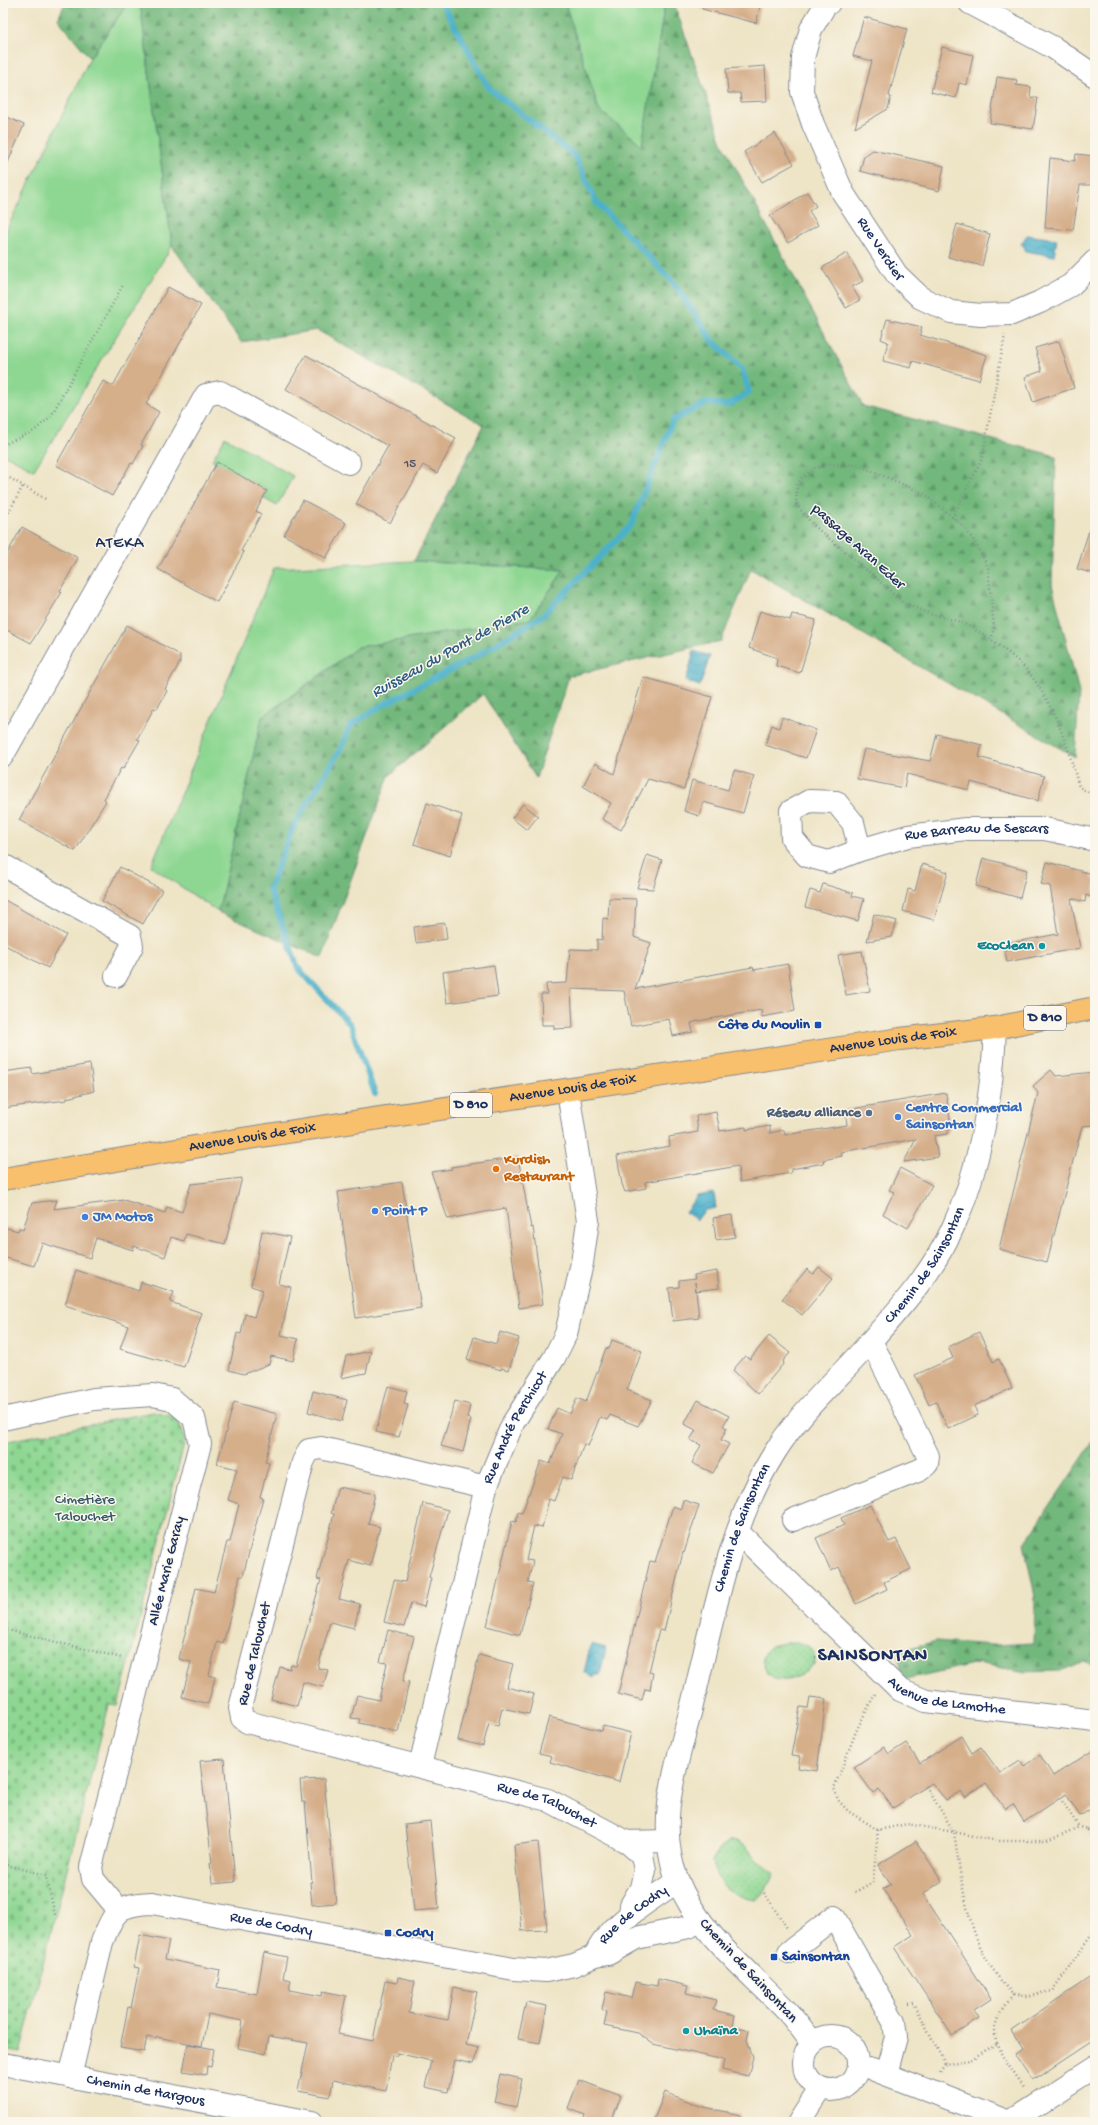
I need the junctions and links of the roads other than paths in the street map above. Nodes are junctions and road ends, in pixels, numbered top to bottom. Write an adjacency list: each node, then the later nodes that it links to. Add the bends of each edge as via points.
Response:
1 (970, 3): 3 (street, via 1054,48)
2 (820, 7): 4 (street, Rue Verdier, via 803,58 802,92 813,124 843,193 896,274 921,298 951,312 981,315 1012,314 1071,285)
3 (1095, 76)
4 (1095, 261)
5 (349, 463): 6 (street, via 220,392 206,395)
6 (3, 755)
7 (1095, 840): 8 (street, Rue Barreau de Sescars, via 1044,829 966,829 908,836)
8 (860, 850)
9 (3, 865): 10 (street, via 130,936 132,946)
10 (116, 976)
11 (1095, 1008): 12 (main road, Avenue Louis de Foix / D 810)
12 (994, 1028): 13 (main road, Avenue Louis de Foix / D 810, via 900,1038); 15 (street, Chemin de Sainsontan, via 994,1058 987,1112 970,1183 954,1226 936,1259)
13 (568, 1091): 14 (main road, Avenue Louis de Foix / D 810, via 242,1139); 17 (street, Rue André Perchicot, via 588,1221 582,1263 566,1334 513,1423)
14 (3, 1179)
15 (871, 1341): 18 (street, via 928,1456 927,1464 920,1470); 19 (street, Chemin de Sainsontan, via 819,1396 777,1448 757,1482)
16 (3, 1419): 25 (street, Allée Marie Garay, via 94,1399 153,1395 172,1399 194,1418 200,1444 91,1867 93,1880)
17 (486, 1487): 21 (street, Rue André Perchicot); 21 (street, Rue de Talouchet, via 321,1448 309,1450 303,1462 240,1708 242,1718 247,1722)
18 (792, 1520)
19 (738, 1532): 20 (street, Avenue de Lamothe, via 900,1690 926,1701); 22 (street, Chemin de Sainsontan, via 723,1580 668,1801)
20 (1095, 1721)
21 (420, 1766): 23 (street, Rue de Talouchet, via 548,1800)
22 (668, 1841): 23 (street, Rue de Talouchet); 24 (street, Chemin de Sainsontan)
23 (627, 1842): 26 (street, via 642,1855 645,1870 641,1888 631,1905)
24 (678, 1881): 26 (street, Rue de Codry); 27 (street, Chemin de Sainsontan)
25 (119, 1910): 29 (street, Rue de Codry, via 133,1904 152,1904 514,1969 546,1971 574,1965); 35 (street, via 111,1920 102,1942)
26 (630, 1916): 29 (street, Rue de Codry, via 600,1944)
27 (700, 1920): 29 (street, Rue de Codry, via 689,1928 636,1938 608,1954); 30 (street, Chemin de Sainsontan, via 727,1953 785,2009)
28 (794, 1948): 34 (street, via 834,1917 894,2022 896,2037)
29 (595, 1956)
30 (812, 2043): 32 (street, via 823,2037 836,2036 847,2042 855,2052); 36 (street, via 804,2055 804,2068 809,2080)
31 (3, 2064): 35 (street, Chemin de Hargous)
32 (858, 2064): 34 (street); 36 (street, via 854,2077 845,2087 832,2091)
33 (1095, 2067): 39 (street)
34 (886, 2074): 39 (street)
35 (70, 2078): 37 (street, Chemin de Hargous)
36 (820, 2089): 38 (street)
37 (312, 2122)
38 (799, 2122)
39 (1010, 2122)

